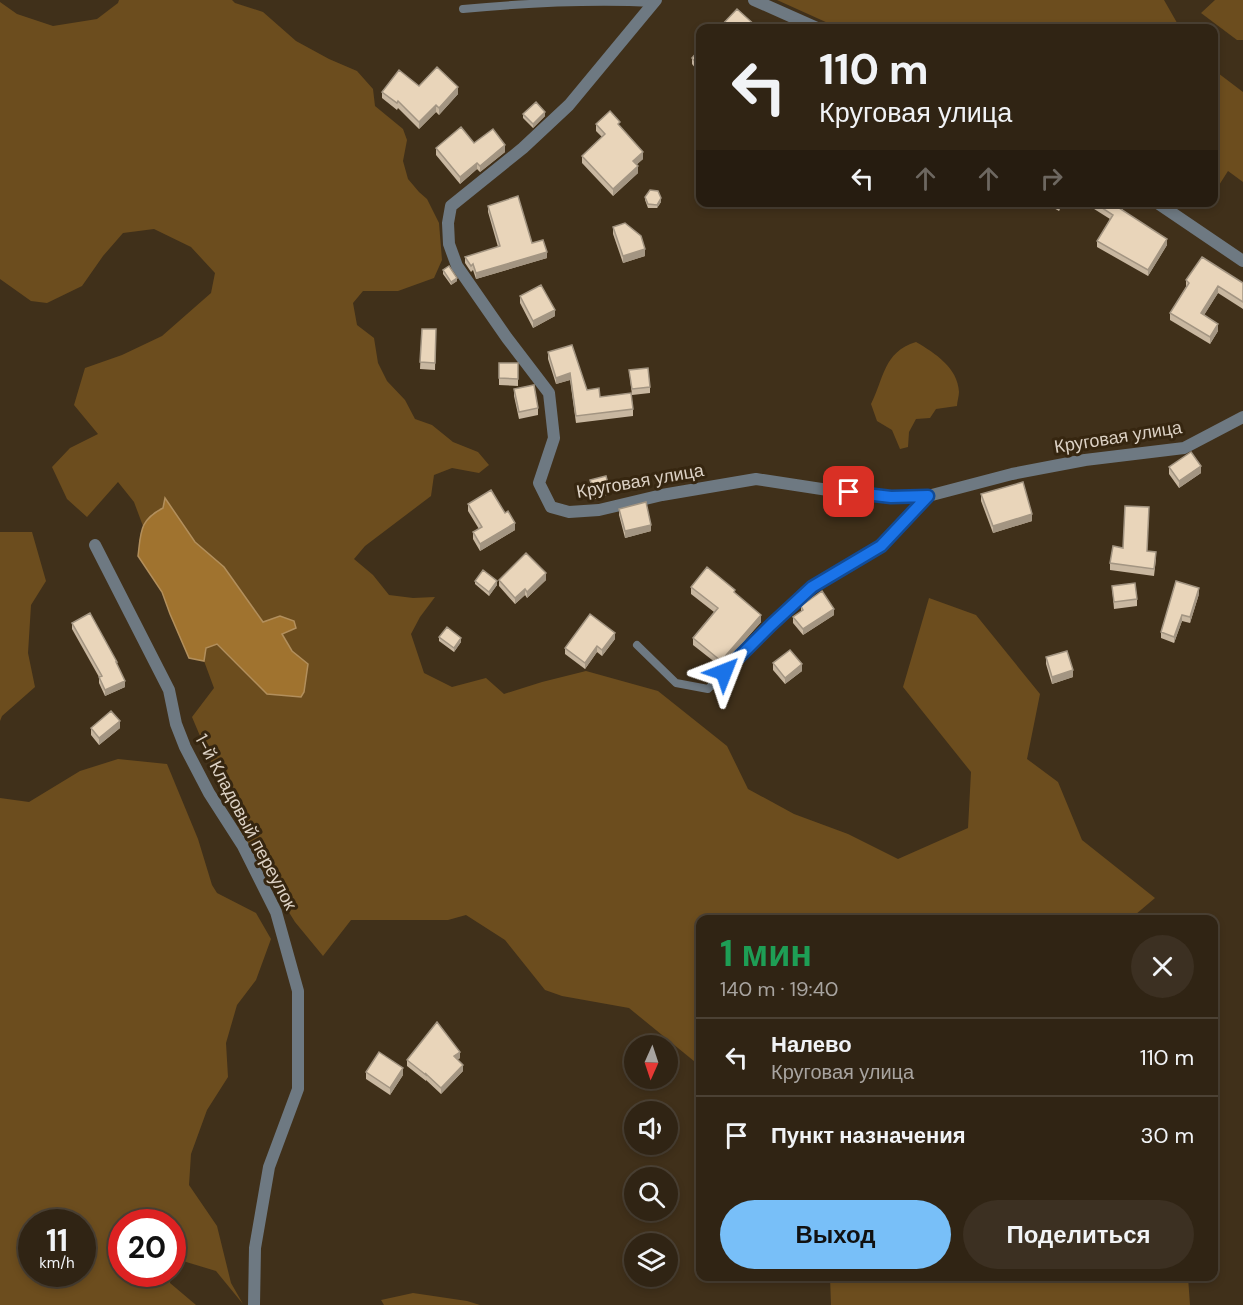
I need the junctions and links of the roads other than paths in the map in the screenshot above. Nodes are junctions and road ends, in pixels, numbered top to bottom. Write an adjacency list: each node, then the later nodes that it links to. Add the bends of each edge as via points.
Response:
1 (754, 0): 4 (street)
2 (655, 2): 3 (lane, via 521,3); 8 (street, Круговая улица, via 569,105 524,148 451,206 449,244 457,266 549,393 554,438 539,483 550,507 569,513 599,510 756,479 891,497)
3 (463, 9)
4 (808, 24)
5 (1163, 207): 6 (street)
6 (1243, 261)
7 (1243, 417): 8 (street, Круговая улица, via 1184,448 1075,462)
8 (928, 496): 10 (lane, via 881,546 812,587 708,689 676,683)
9 (95, 545): 11 (street, 1-й Кладовый переулок, via 169,690 185,747 276,912 298,991 298,1089 269,1167 255,1248)
10 (637, 645)
11 (254, 1305)

